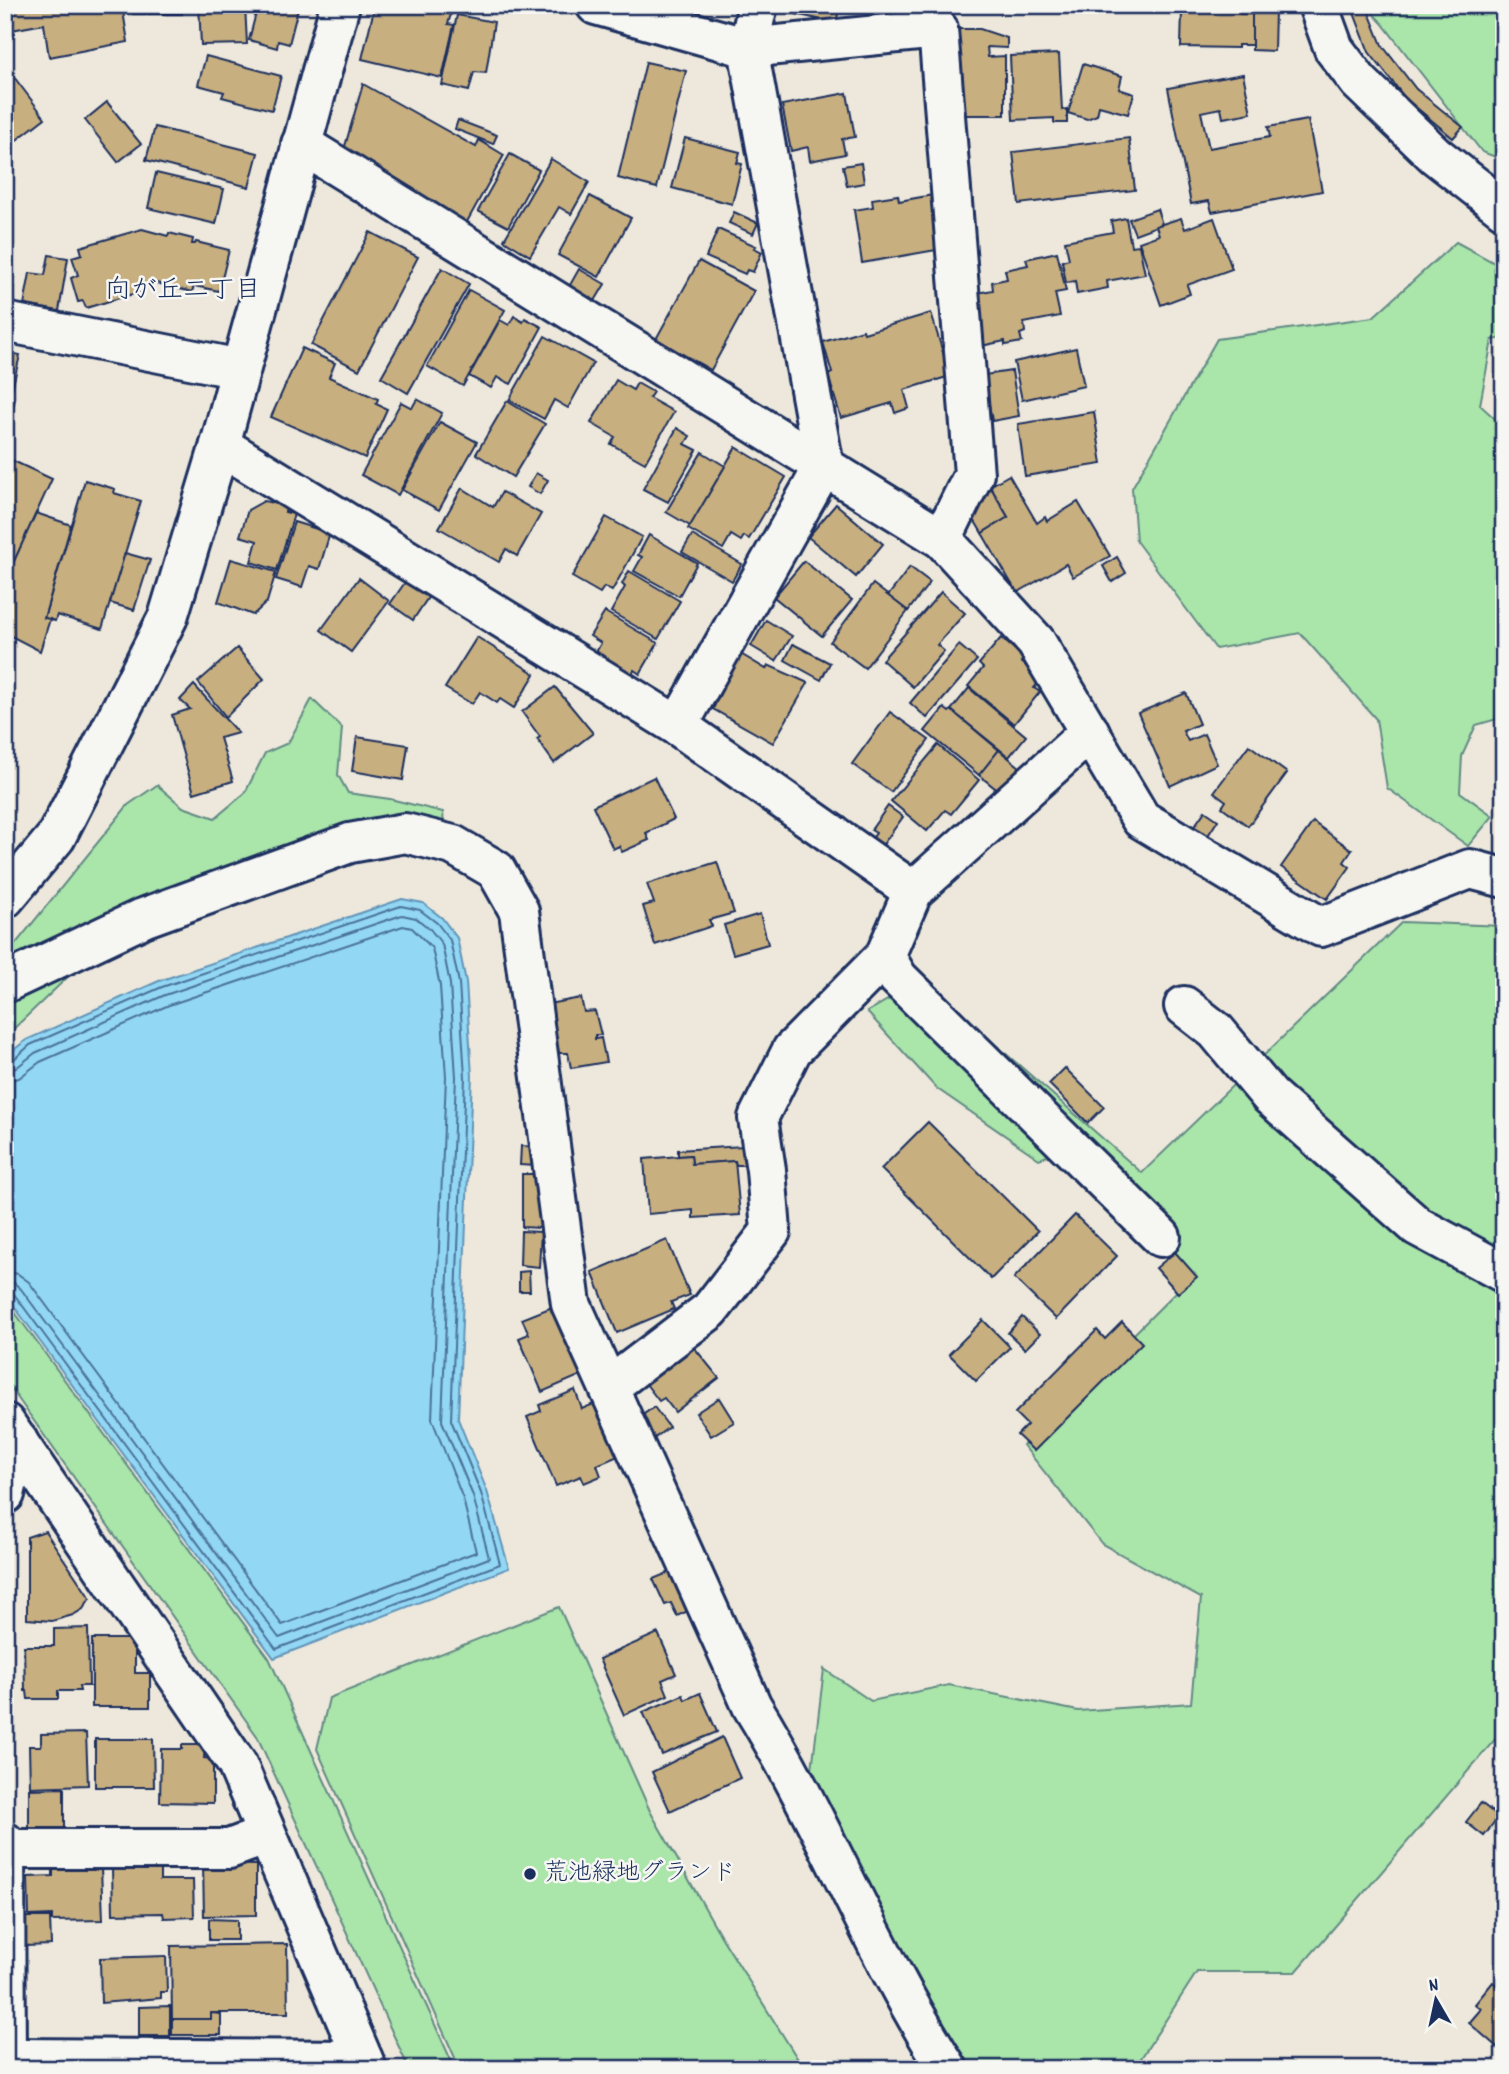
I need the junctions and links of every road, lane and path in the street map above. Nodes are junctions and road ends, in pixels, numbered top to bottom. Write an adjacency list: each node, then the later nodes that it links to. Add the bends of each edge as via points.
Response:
1 (340, 5): 7 (street)
2 (596, 5): 6 (street)
3 (758, 5): 6 (street)
4 (1318, 5): 8 (street, via 1334,48 1359,82 1434,155)
5 (939, 17): 6 (street); 13 (street, via 974,474)
6 (748, 48): 12 (street)
7 (301, 145): 10 (street); 12 (street)
8 (1504, 209)
9 (5, 322): 10 (street)
10 (240, 369): 11 (street)
11 (220, 445): 14 (street); 18 (street, via 168,617 55,837)
12 (824, 466): 13 (street); 14 (street)
13 (942, 539): 15 (street, via 1036,642)
14 (678, 726): 17 (street)
15 (1090, 732): 16 (street, via 1141,820 1321,928 1470,870); 17 (street)
16 (1504, 878)
17 (913, 891): 19 (street)
18 (5, 898)
19 (885, 956): 22 (street, via 898,978); 24 (street, via 792,1050 758,1118 771,1230 710,1310)
20 (5, 983): 24 (street, via 142,918 350,843 405,833 453,845 496,870 519,911 571,1304)
21 (1184, 1006): 23 (street, via 1216,1031 1270,1096 1417,1226)
22 (1161, 1237)
23 (1504, 1273)
24 (609, 1387): 33 (street, via 752,1706 779,1749 918,2023)
25 (12, 1432): 26 (street); 27 (street, via 237,1764)
26 (5, 1494)
27 (267, 1835): 29 (street, via 229,1849); 31 (street)
28 (5, 1842): 29 (street)
29 (5, 1849): 30 (street)
30 (6, 2058): 31 (street); 32 (street)
31 (365, 2064)
32 (6, 2069)
33 (948, 2069)

